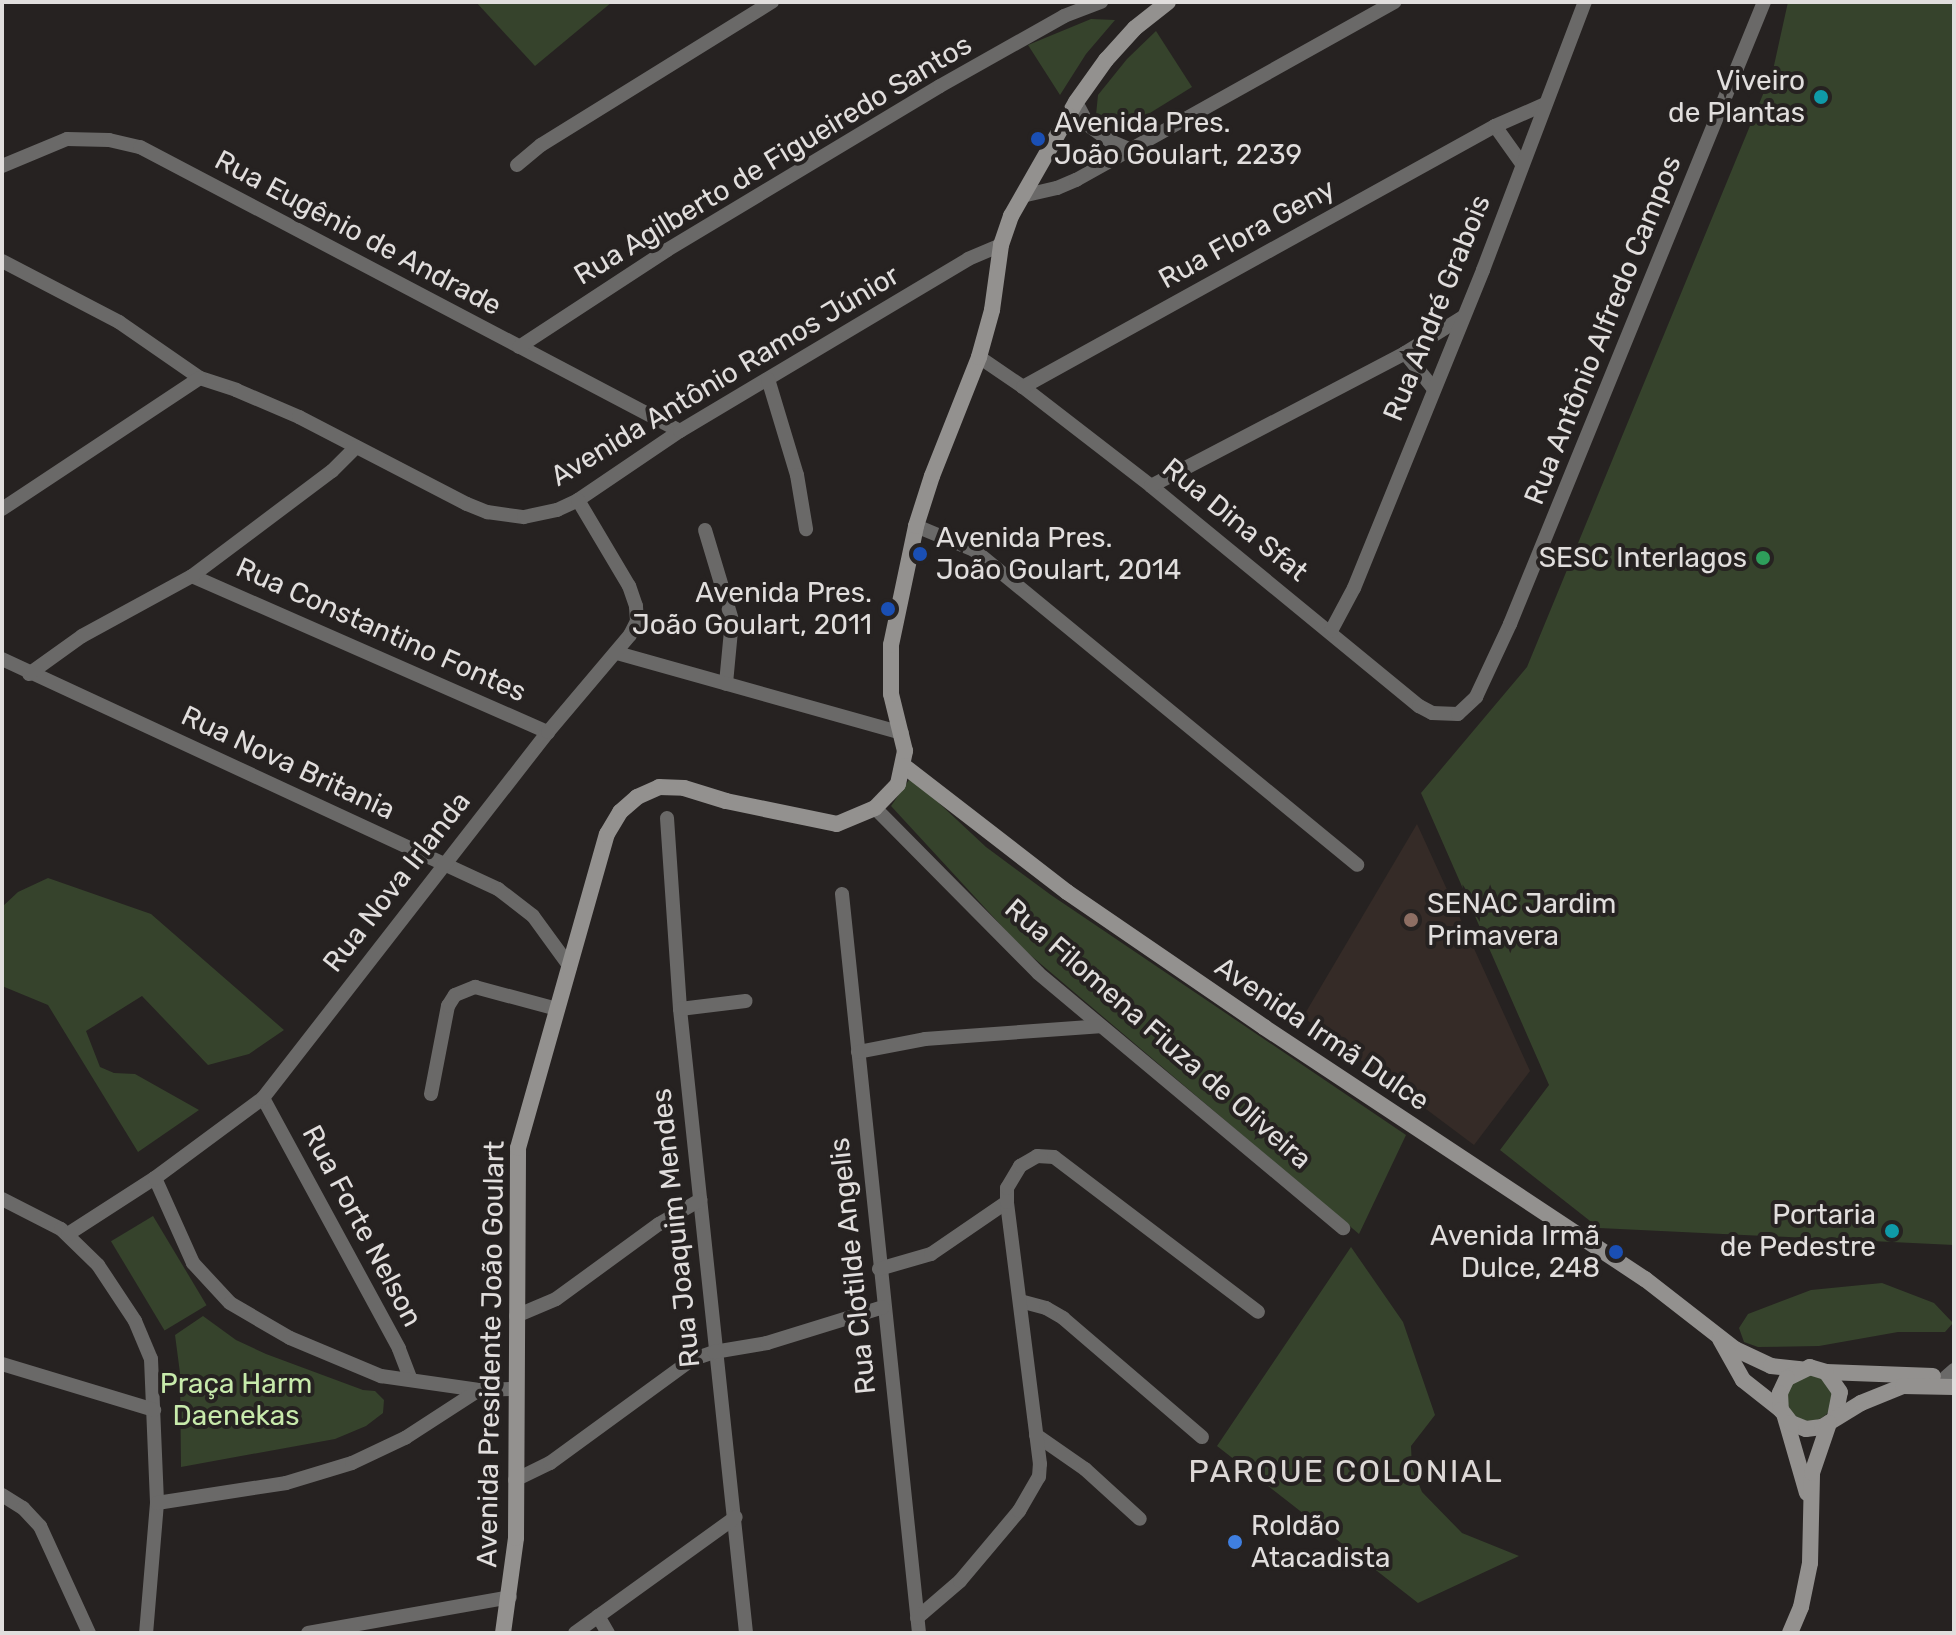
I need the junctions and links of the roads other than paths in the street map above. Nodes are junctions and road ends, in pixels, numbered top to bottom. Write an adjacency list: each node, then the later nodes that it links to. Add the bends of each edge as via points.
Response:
1 (772, 2): 12 (street)
2 (1101, 2): 18 (street, Rua Agilberto de Figueiredo Santos, via 1064,16 940,86 667,250)
3 (1395, 2): 10 (street)
4 (1585, 2): 8 (street, Rua André Grabois)
5 (1764, 2): 39 (street, Rua Antônio Alfredo Campos, via 1510,624 1476,697)
6 (1161, 3): 7 (street, via 1106,60)
7 (1076, 102): 10 (street, via 1088,125); 14 (street)
8 (1545, 104): 9 (street, Rua Flora Geny); 11 (street, Rua André Grabois)
9 (1495, 126): 11 (street); 23 (street, Rua Flora Geny)
10 (1131, 150): 14 (street, via 1057,188)
11 (1522, 164): 17 (street, Rua André Grabois)
12 (517, 165)
13 (2, 166): 18 (street, Rua Eugênio de Andrade, via 67,139 140,147)
14 (1022, 196): 15 (street)
15 (1001, 245): 20 (street); 22 (street, Avenida Antônio Ramos Júnior, via 968,259)
16 (2, 261): 21 (street, Avenida Antônio Ramos Júnior, via 119,322)
17 (1463, 317): 19 (street); 24 (street, Rua André Grabois)
18 (519, 347): 25 (street, Rua Eugênio de Andrade)
19 (1405, 353): 24 (street); 27 (street)
20 (979, 357): 23 (street, Rua Dina Sfat); 30 (street)
21 (200, 378): 26 (street, Avenida Antônio Ramos Júnior, via 287,412); 29 (street)
22 (768, 379): 25 (street, Avenida Antônio Ramos Júnior); 31 (street, via 797,475)
23 (1023, 387): 27 (street, Rua Dina Sfat)
24 (1433, 388): 34 (street, Rua André Grabois, via 1354,588)
25 (680, 431): 28 (street, Avenida Antônio Ramos Júnior)
26 (356, 447): 28 (street, Avenida Antônio Ramos Júnior, via 487,512 539,515); 33 (street, via 332,471)
27 (1151, 486): 34 (street, Rua Dina Sfat)
28 (578, 500): 35 (street, Rua Nova Irlanda, via 636,606 637,621)
29 (2, 509)
30 (916, 526): 41 (street, via 889,667); 46 (street, via 974,550)
31 (806, 529)
32 (705, 530): 38 (street, via 732,620)
33 (192, 576): 37 (street, via 82,636); 40 (street, Rua Constantino Fontes)
34 (1331, 631): 39 (street, Rua Dina Sfat, via 1419,706 1432,713)
35 (617, 653): 38 (street); 40 (street, Rua Nova Irlanda)
36 (2, 659): 37 (street, Rua Nova Britania)
37 (29, 674): 45 (street, Rua Nova Britania)
38 (726, 684): 41 (street)
39 (1458, 714)
40 (548, 732): 45 (street, Rua Nova Irlanda)
41 (902, 733): 42 (street)
42 (904, 766): 43 (street, Avenida Presidente João Goulart, via 898,784); 67 (street, Avenida Irmã Dulce, via 1067,892 1645,1279)
43 (875, 808): 48 (street, Avenida Presidente João Goulart, via 837,824 684,788 659,787 637,797 607,834); 52 (street, Rua Filomena Fiuza de Oliveira, via 1028,963)
44 (667, 818): 51 (street, Rua Joaquim Mendes)
45 (444, 863): 48 (street, Rua Nova Britania, via 518,903 544,928); 55 (street, Rua Nova Irlanda)
46 (1357, 865)
47 (842, 894): 53 (street, Rua Clotilde Angelis)
48 (570, 967): 50 (street, Avenida Presidente João Goulart)
49 (746, 1001): 51 (street)
50 (557, 1009): 54 (street, via 475,987 455,995 448,1006); 66 (street, Avenida Presidente João Goulart, via 518,1148)
51 (680, 1009): 58 (street, Rua Joaquim Mendes)
52 (1100, 1026): 53 (street, via 937,1038); 60 (street, Rua Filomena Fiuza de Oliveira)
53 (858, 1052): 62 (street, Rua Clotilde Angelis)
54 (431, 1094)
55 (263, 1098): 56 (street, Rua Nova Irlanda); 73 (street, Rua Forte Nelson)
56 (155, 1178): 61 (street, Rua Nova Irlanda); 73 (street, via 193,1263 230,1303 290,1338 381,1376)
57 (2, 1199): 61 (street)
58 (700, 1200): 66 (street, via 556,1299); 68 (street, Rua Joaquim Mendes)
59 (1007, 1202): 62 (street, via 931,1254); 63 (street); 65 (street, via 1007,1188 1020,1166 1037,1156 1054,1157)
60 (1343, 1228)
61 (68, 1234): 76 (street, via 113,1285 135,1321 151,1359)
62 (879, 1269): 64 (street, Rua Clotilde Angelis)
63 (1020, 1301): 79 (street); 80 (street, via 1063,1318)
64 (883, 1307): 68 (street, via 749,1348); 89 (street, Rua Clotilde Angelis)
65 (1258, 1312)
66 (516, 1316): 74 (street, Avenida Presidente João Goulart)
67 (1718, 1334): 70 (street, Avenida Irmã Dulce, via 1751,1359); 77 (street, Avenida Irmã Dulce, via 1743,1380)
68 (714, 1352): 81 (street, via 691,1360 550,1463); 85 (street, Rua Joaquim Mendes)
69 (2, 1364): 76 (street)
70 (1801, 1369): 71 (street); 77 (street, via 1783,1385)
71 (1826, 1372): 72 (street); 78 (street, via 1840,1392)
72 (1952, 1378): 78 (street, via 1903,1386)
73 (411, 1380): 75 (street)
74 (515, 1389): 75 (street); 81 (street, Avenida Presidente João Goulart)
75 (479, 1390): 84 (street, via 405,1438 352,1463 286,1483)
76 (154, 1410): 84 (street)
77 (1783, 1413): 78 (street, via 1806,1429); 83 (street)
78 (1832, 1420): 83 (street, via 1816,1456)
79 (1036, 1435): 86 (street, via 1085,1469); 89 (street, via 1039,1477 1019,1511)
80 (1202, 1437)
81 (515, 1480): 87 (street, Avenida Presidente João Goulart)
82 (2, 1495): 90 (street, via 40,1526)
83 (1810, 1502): 97 (street, via 1810,1563)
84 (157, 1503): 91 (street)
85 (736, 1517): 88 (street); 96 (street, Rua Joaquim Mendes)
86 (1140, 1519)
87 (510, 1597): 92 (street); 93 (street, Avenida Presidente João Goulart)
88 (598, 1616): 94 (street); 95 (street)
89 (918, 1626)
90 (89, 1633)
91 (146, 1633)
92 (308, 1633)
93 (503, 1633)
94 (575, 1633)
95 (608, 1633)
96 (746, 1633)
97 (1790, 1633)

